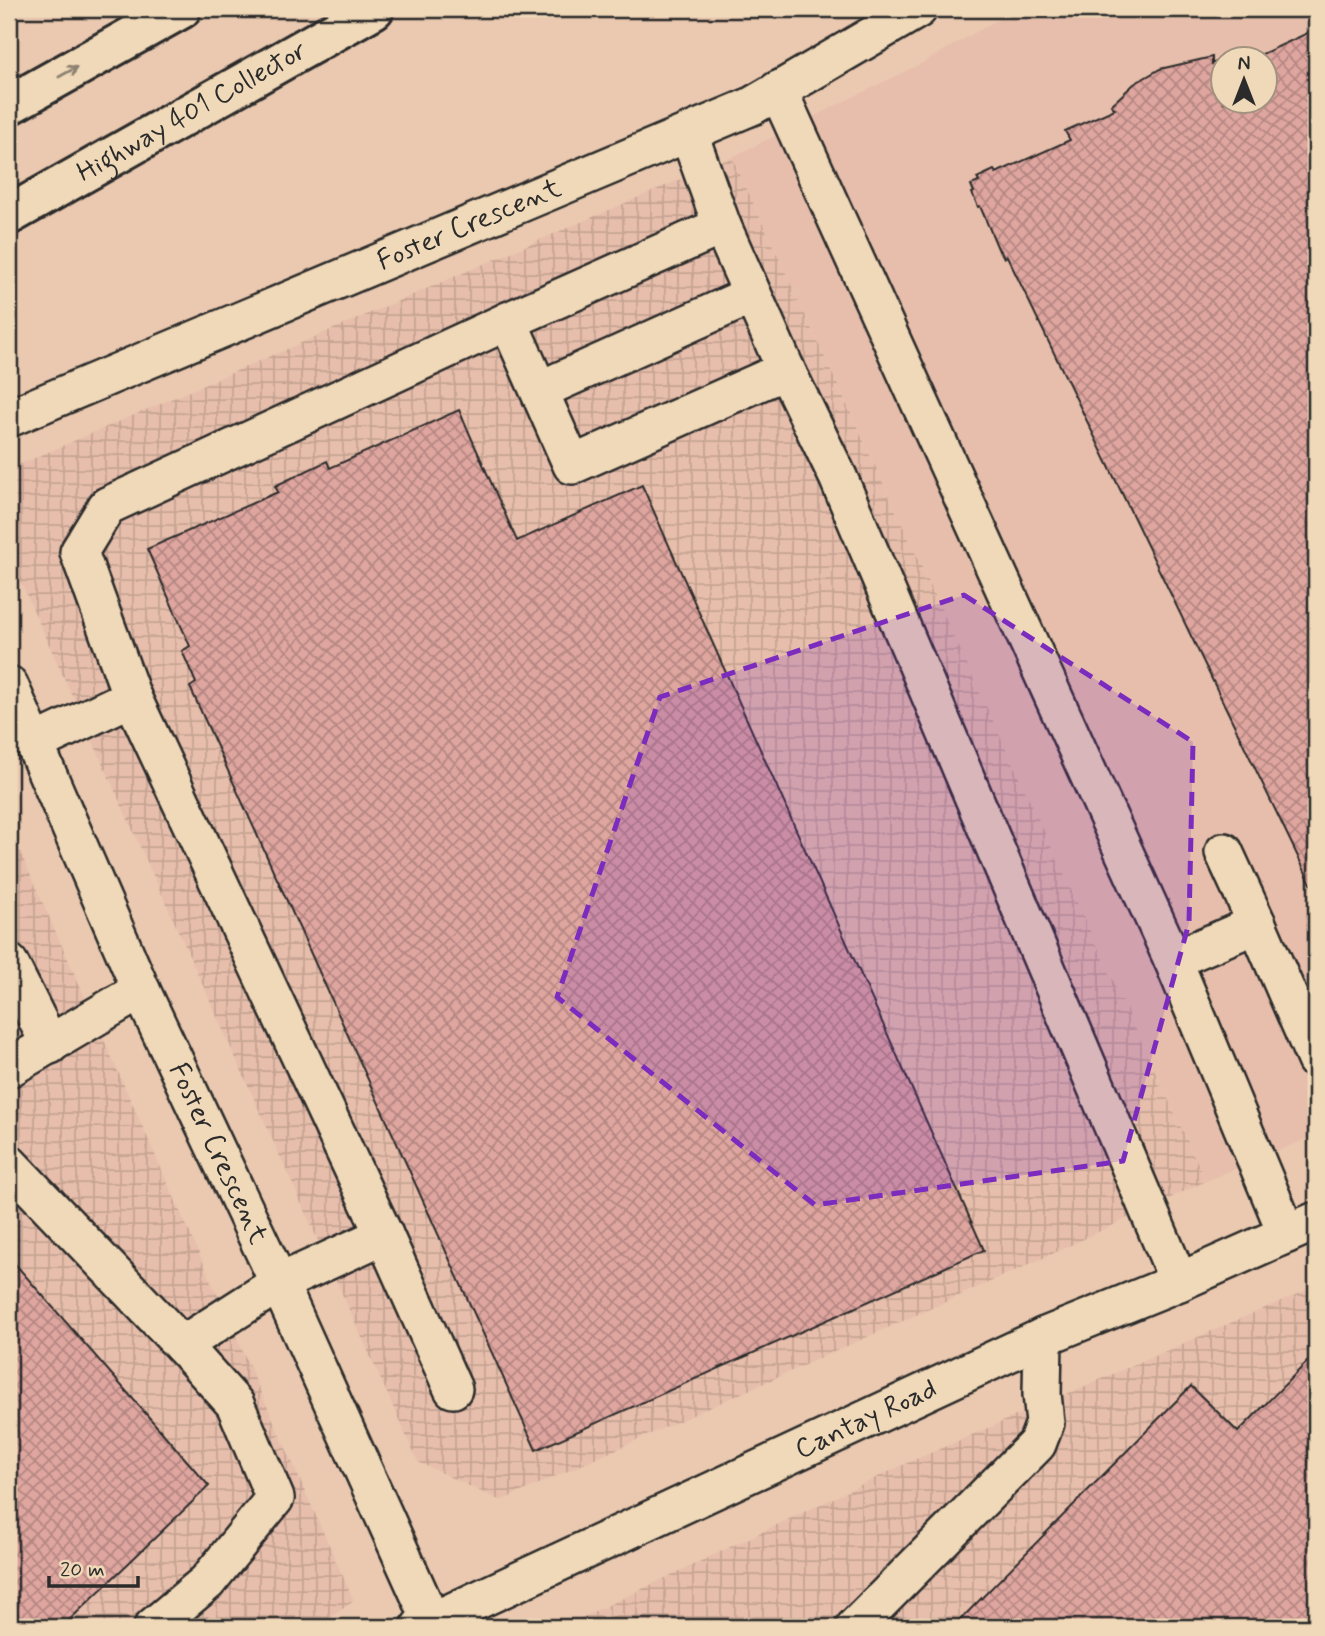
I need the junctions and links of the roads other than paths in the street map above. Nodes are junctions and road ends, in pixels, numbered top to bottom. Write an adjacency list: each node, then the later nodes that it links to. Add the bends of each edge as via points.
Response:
1 (181, 9): 5 (highway, one-way to 1)
2 (374, 9): 7 (highway, Highway 401 Collector)
3 (918, 9): 4 (street, Foster Crescent)
4 (778, 90): 6 (street, Foster Crescent); 19 (street)
5 (9, 105)
6 (689, 134): 8 (street); 13 (street, Foster Crescent)
7 (9, 215)
8 (722, 226): 9 (street); 10 (street)
9 (752, 295): 11 (street); 12 (street)
10 (508, 321): 12 (street); 15 (street, via 107,506 79,552)
11 (786, 370): 12 (street, via 572,465); 28 (street, via 838,477)
12 (540, 390)
13 (9, 418)
14 (9, 685): 16 (street, Foster Crescent)
15 (132, 697): 16 (street); 27 (street)
16 (35, 743): 21 (street, Foster Crescent)
17 (1224, 852): 18 (street)
18 (1257, 924): 19 (street); 23 (street)
19 (1172, 960): 26 (street)
20 (9, 963): 22 (street)
21 (141, 990): 22 (street); 29 (street, Foster Crescent)
22 (50, 1045): 24 (street)
23 (1316, 1060)
24 (9, 1068)
25 (9, 1164): 31 (street)
26 (1302, 1227): 28 (street, Cantay Road)
27 (384, 1235): 29 (street); 32 (street)
28 (1179, 1282): 30 (street, Cantay Road)
29 (279, 1283): 31 (street); 33 (street, Foster Crescent)
30 (1044, 1338): 33 (street, Cantay Road); 35 (street, via 1045,1423 1037,1444)
31 (183, 1345): 34 (street, via 235,1404 275,1498 207,1581)
32 (453, 1389)
33 (428, 1625)
34 (153, 1627)
35 (855, 1627)

